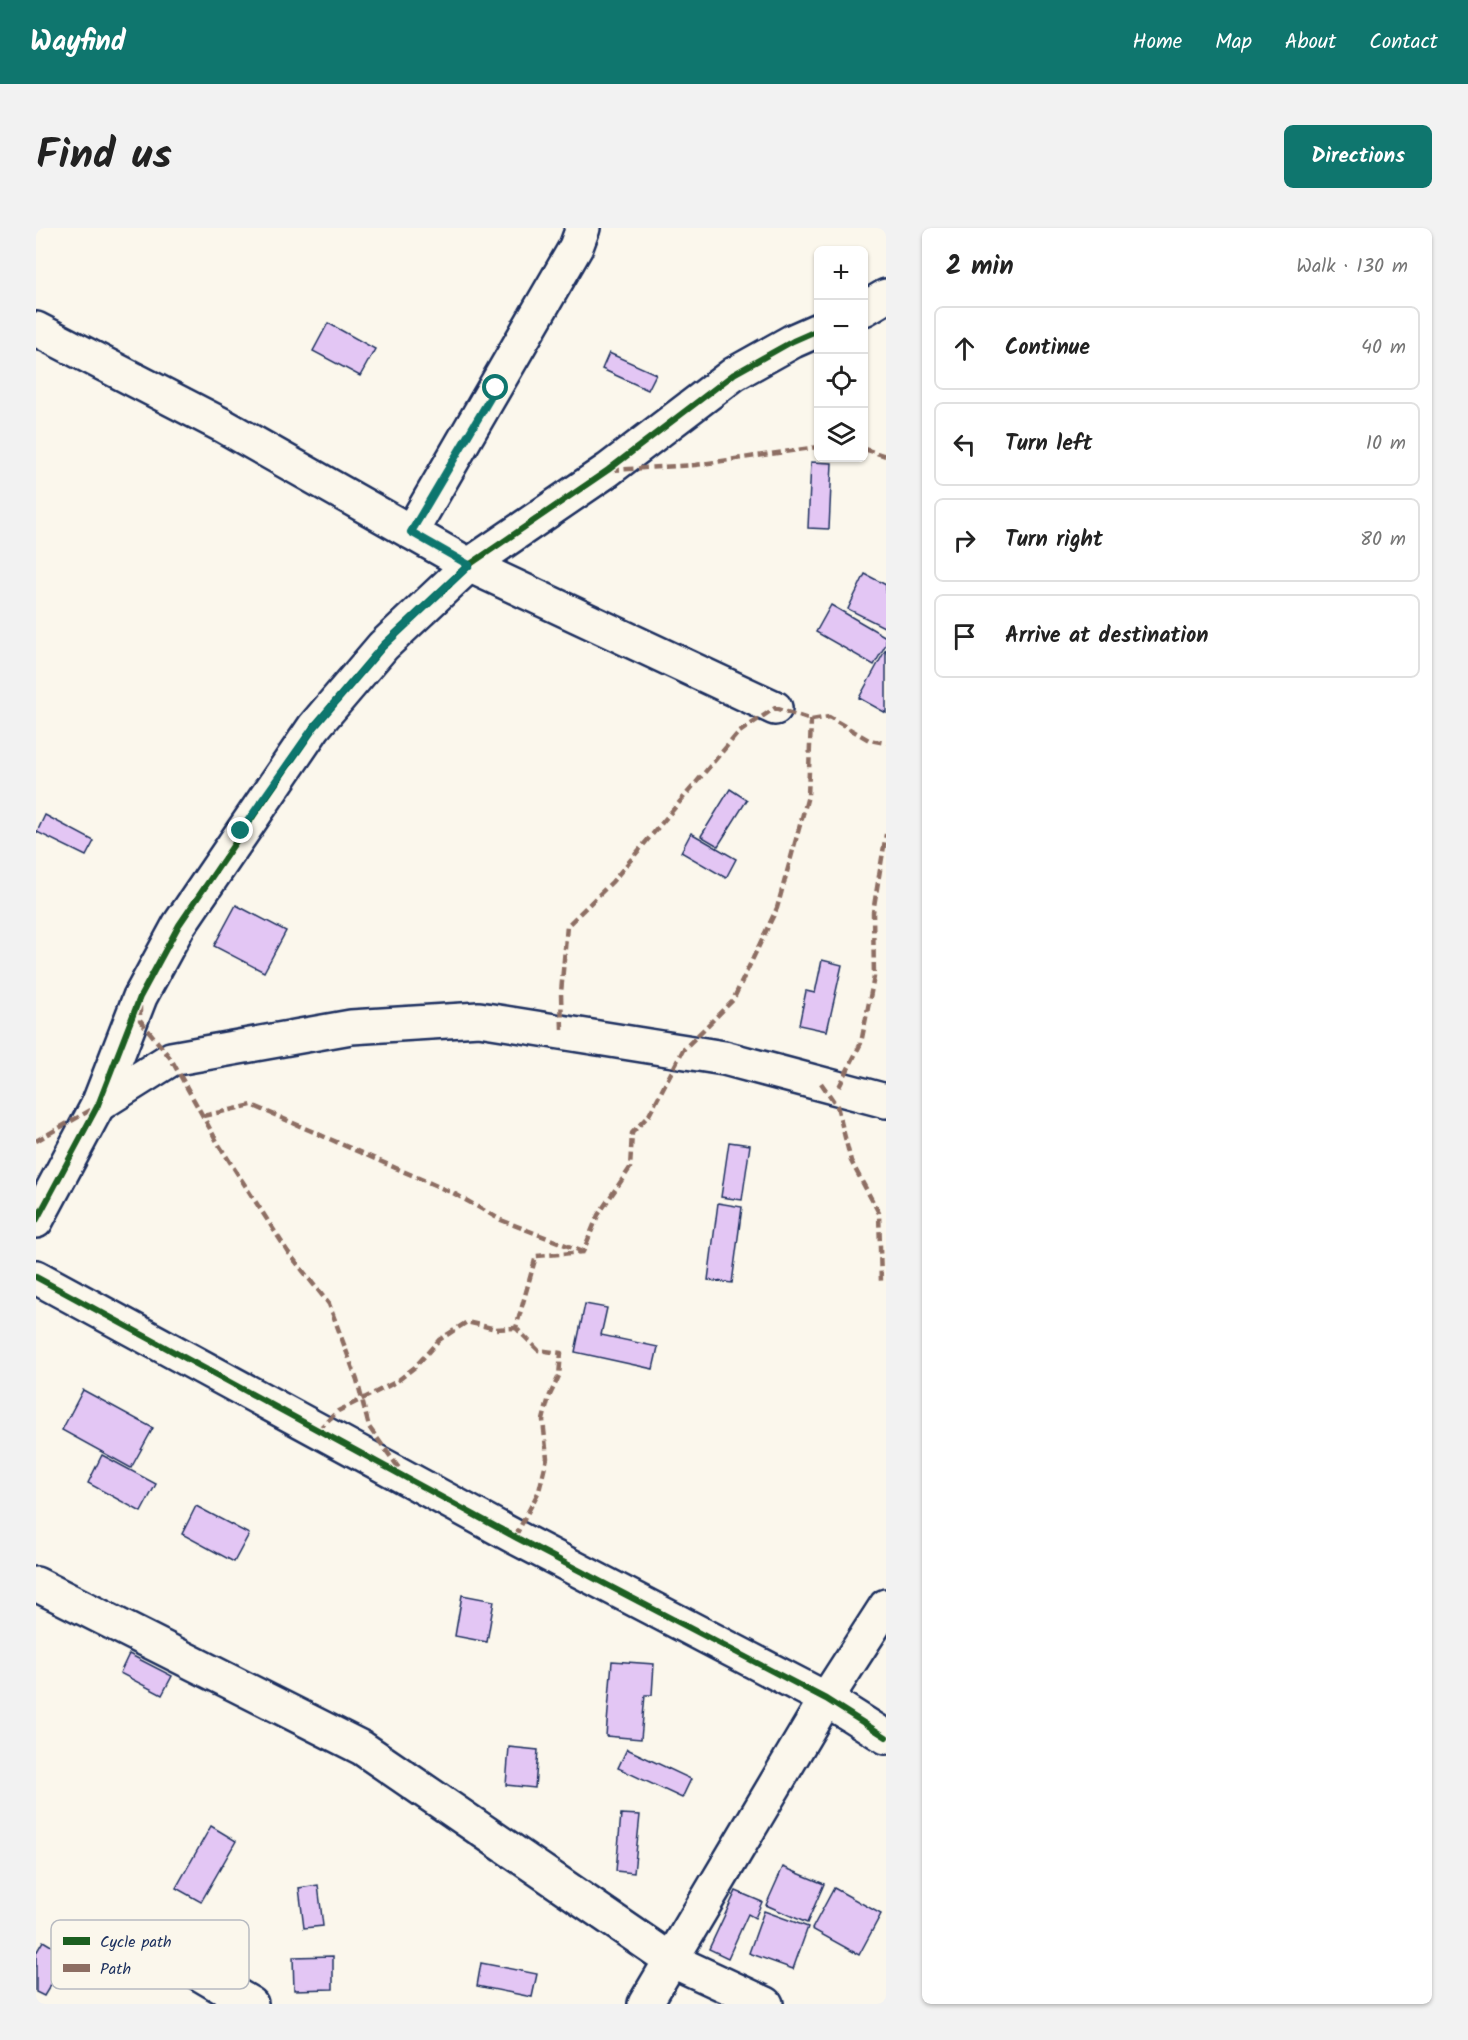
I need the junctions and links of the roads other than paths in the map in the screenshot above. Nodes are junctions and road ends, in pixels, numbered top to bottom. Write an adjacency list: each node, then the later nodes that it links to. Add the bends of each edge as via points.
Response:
1 (583, 228): 6 (street, via 576,247)
2 (886, 296): 3 (street)
3 (868, 307)
4 (36, 329): 6 (street, via 222,425)
5 (814, 332): 7 (street, via 734,374 608,470)
6 (411, 532): 7 (street)
7 (469, 565): 8 (street); 10 (street, via 383,646 314,727 241,831 179,925 140,997)
8 (775, 708)
9 (886, 1101): 10 (street, via 724,1058 479,1018 351,1027 171,1059)
10 (98, 1105): 11 (street)
11 (36, 1221)
12 (36, 1277): 15 (street, via 515,1537)
13 (36, 1584): 17 (street, via 362,1748)
14 (886, 1606): 15 (street)
15 (826, 1699): 16 (street); 17 (street)
16 (886, 1737)
17 (671, 1960): 20 (street); 21 (street)
18 (213, 1989): 19 (street)
19 (251, 2004)
20 (645, 2004)
21 (766, 2004)

